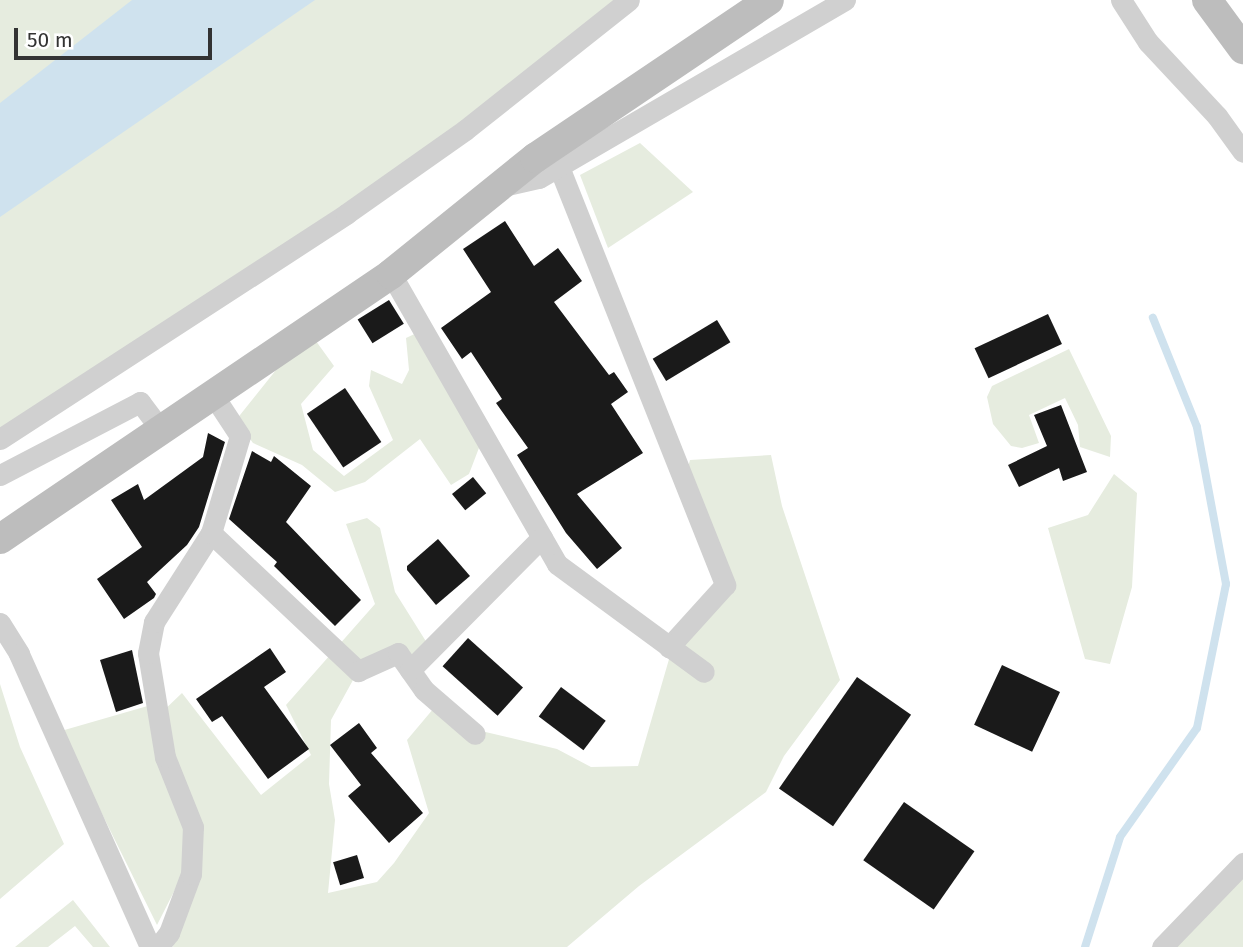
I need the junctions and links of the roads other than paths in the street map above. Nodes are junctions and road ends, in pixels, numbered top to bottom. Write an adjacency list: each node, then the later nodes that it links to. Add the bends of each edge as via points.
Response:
1 (629, 0): 13 (street, via 465,130)
2 (769, 0): 9 (street)
3 (845, 0): 8 (street)
4 (1121, 0): 7 (street, via 1148,42 1217,116)
5 (1207, 0): 6 (street)
6 (1243, 49)
7 (1243, 152)
8 (559, 167): 9 (street, via 539,178); 19 (street, via 725,584)
9 (498, 187): 10 (street)
10 (391, 274): 11 (street); 16 (street)
11 (213, 395): 12 (street); 15 (street, via 240,436)
12 (161, 430): 14 (street, via 140,402); 17 (street)
13 (0, 439)
14 (0, 475)
15 (211, 533): 20 (street, via 358,671 398,653); 25 (street, via 154,622 148,653 165,757 193,827 191,874 169,933)
16 (542, 537): 19 (street, via 557,564); 20 (street)
17 (0, 538)
18 (0, 623): 24 (street, via 19,654)
19 (669, 647): 21 (street)
20 (410, 670): 22 (street, via 424,690)
21 (704, 672)
22 (475, 734)
23 (1243, 863): 26 (street)
24 (150, 947)
25 (158, 947)
26 (1162, 947)

